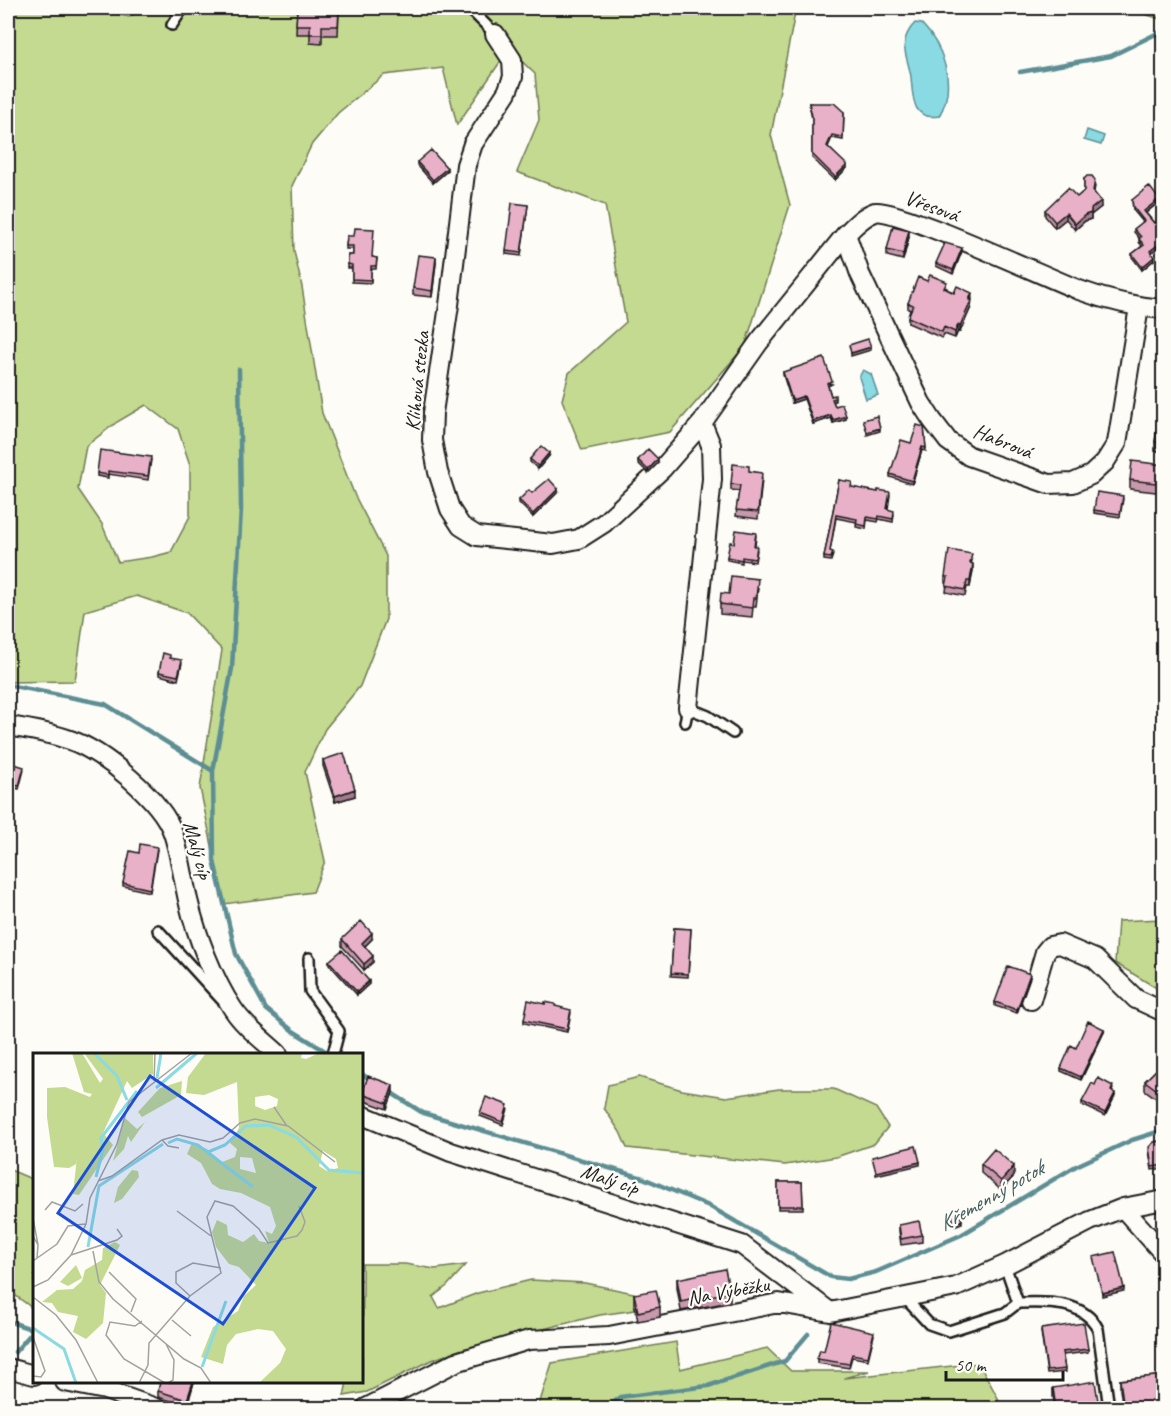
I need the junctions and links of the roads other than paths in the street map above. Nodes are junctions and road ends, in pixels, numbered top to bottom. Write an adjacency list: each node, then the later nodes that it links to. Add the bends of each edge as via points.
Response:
1 (183, 8): 3 (lane)
2 (469, 8): 4 (lane)
3 (172, 25)
4 (495, 34): 8 (street, Klihová stezka, via 512,60 513,76 473,144 466,165 433,413 432,440 450,509 461,526 477,536 553,544 579,539 604,522 662,469)
5 (846, 234): 6 (street, Vřesová, via 861,219 876,212 909,219 1081,291); 6 (street, Habrová, via 860,274 921,403 948,441 969,456 1049,484 1073,483 1091,476 1117,443); 8 (street, Vřesová, via 759,342)
6 (1139, 307): 7 (street, Vřesová)
7 (1164, 309)
8 (702, 423): 9 (street, via 711,445 712,479)
9 (686, 715): 11 (lane, via 708,716)
10 (8, 726): 16 (street, Malý cíp, via 86,747 150,797 172,832 199,938)
11 (733, 733)
12 (158, 930): 16 (lane)
13 (309, 958): 18 (lane, via 310,991 339,1031)
14 (1031, 1000): 15 (street, via 1045,952 1059,944 1095,959 1136,999)
15 (1164, 1012)
16 (239, 1018): 17 (street, Malý cíp)
17 (277, 1053)
18 (333, 1053)
19 (363, 1115): 26 (street, Malý cíp, via 451,1152 742,1245)
20 (1164, 1200): 21 (street, Na Výběžku)
21 (1123, 1208): 22 (street); 23 (street, Na Výběžku)
22 (1164, 1254)
23 (1005, 1265): 24 (street, Na Výběžku, via 957,1287); 25 (lane)
24 (904, 1298): 25 (lane, via 929,1324 949,1331 1005,1313); 26 (street, Na Výběžku)
25 (1018, 1303): 32 (lane, via 1078,1308 1093,1318)
26 (830, 1312): 31 (street, Na Výběžku, via 779,1303 609,1336 530,1340 456,1362)
27 (10, 1372): 28 (street)
28 (33, 1375)
29 (70, 1383): 30 (street, via 105,1390)
30 (156, 1408)
31 (366, 1408)
32 (1109, 1408)

